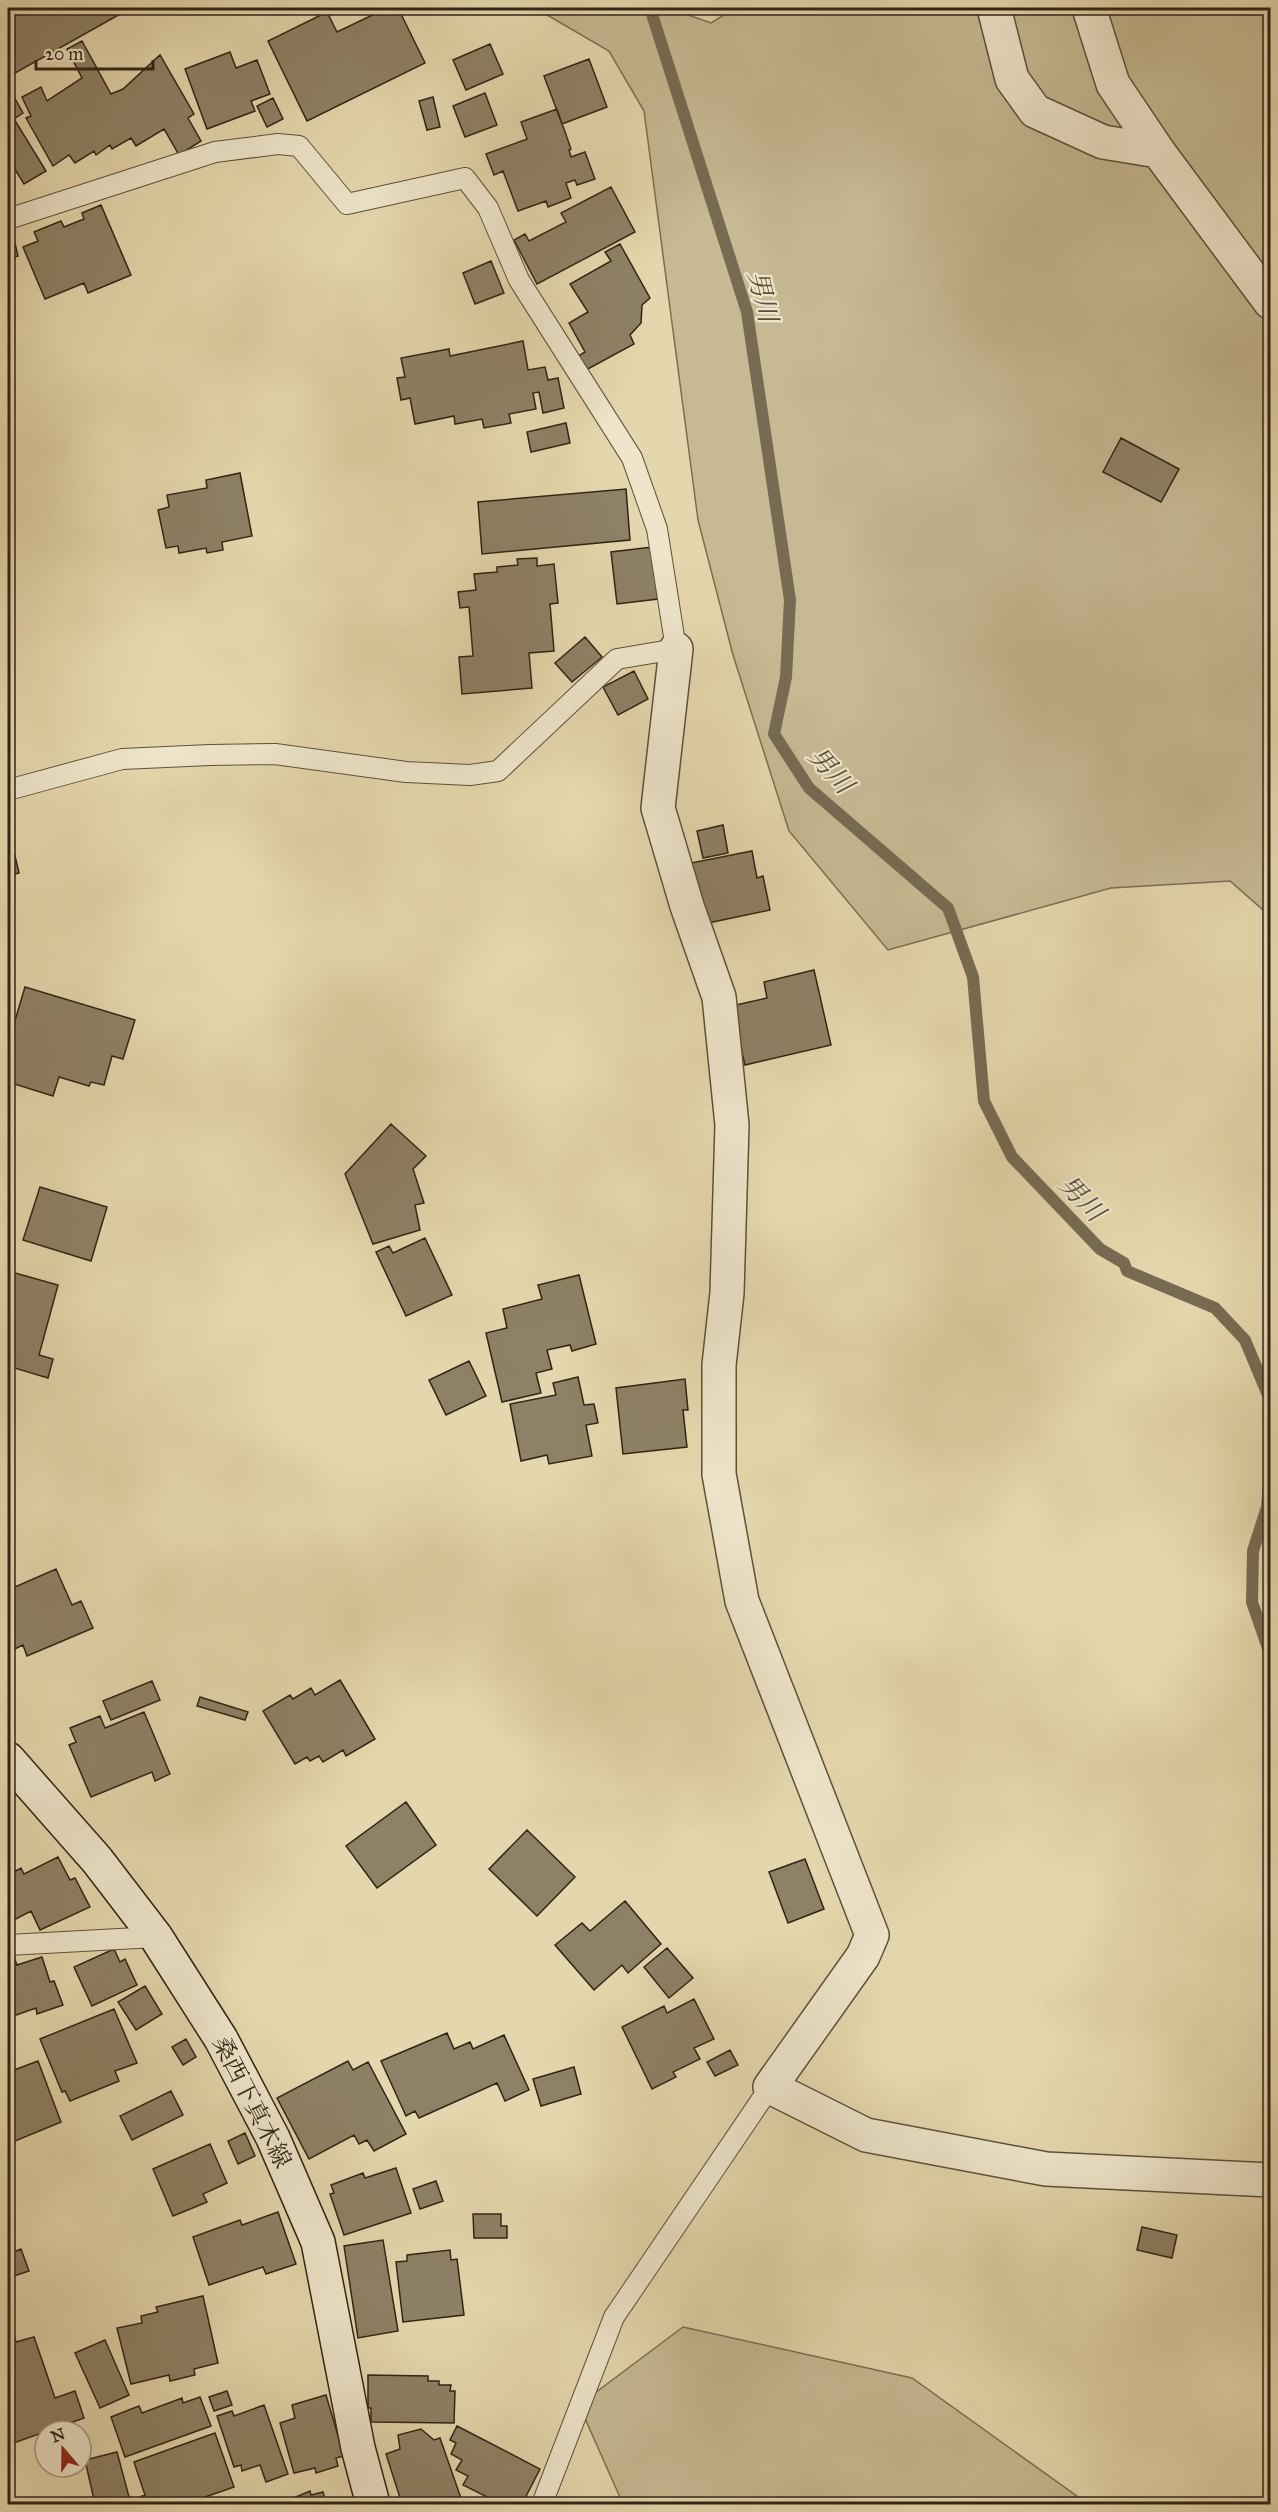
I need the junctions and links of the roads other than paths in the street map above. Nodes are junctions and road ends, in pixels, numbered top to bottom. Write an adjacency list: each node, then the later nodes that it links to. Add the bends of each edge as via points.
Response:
1 (994, 8): 3 (street, via 1012,79 1035,111 1103,142)
2 (1089, 8): 3 (street, via 1113,84)
3 (1158, 151): 5 (street)
4 (8, 219): 6 (lane, via 215,152 278,144 299,146 347,204 465,178 488,208 519,280 632,458 657,529)
5 (1270, 302)
6 (676, 649): 7 (lane, via 617,659 498,771 470,775 406,772 275,754 210,755 122,759); 11 (street, via 658,808 719,997 732,1125 727,1293 718,1365 719,1474 742,1601 872,1935 863,1956)
7 (8, 790)
8 (8, 1759): 9 (street, 桑西下真木線, via 97,1860)
9 (156, 1937): 10 (lane); 13 (street, 桑西下真木線, via 220,2039 273,2138 318,2242 358,2448)
10 (8, 1945)
11 (770, 2087): 12 (street, via 866,2135 900,2142 1046,2169); 14 (lane, via 614,2317)
12 (1270, 2180)
13 (373, 2505)
14 (542, 2505)

